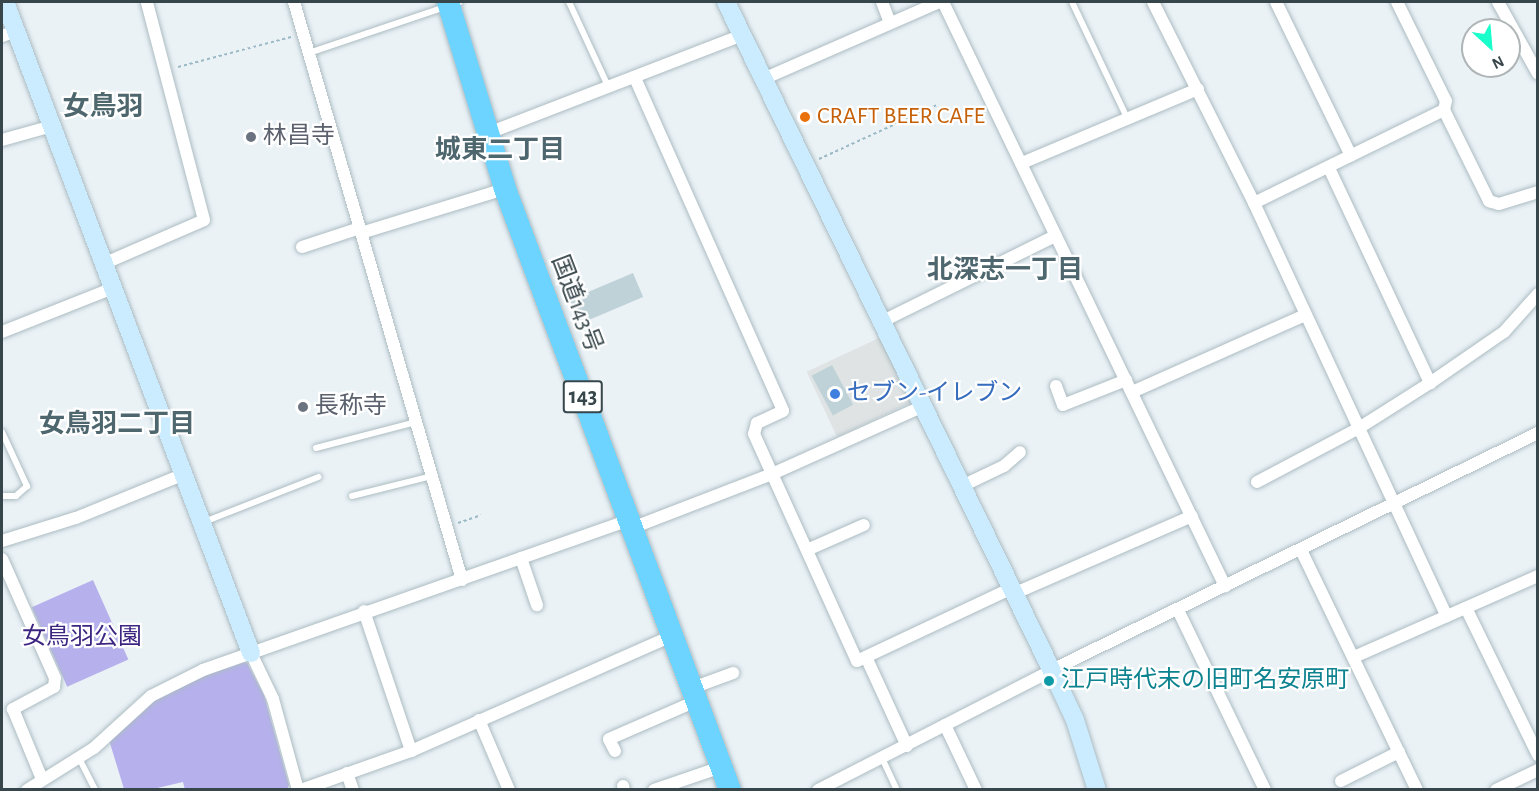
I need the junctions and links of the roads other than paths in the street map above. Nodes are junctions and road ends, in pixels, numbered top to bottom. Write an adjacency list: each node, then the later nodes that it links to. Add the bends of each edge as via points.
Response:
1 (5, 2): 15 (street)
2 (147, 2): 37 (street, via 204,220)
3 (294, 2): 17 (street)
4 (569, 2): 21 (lane)
5 (726, 2): 16 (street)
6 (882, 2): 14 (street)
7 (941, 2): 14 (street); 29 (street)
8 (1072, 2): 24 (lane)
9 (1153, 2): 22 (street)
10 (1276, 2): 28 (street)
11 (1397, 2): 23 (street, via 1446,101)
12 (1498, 2): 18 (street)
13 (452, 3): 17 (lane); 26 (highway, 国道143号 / 143)
14 (890, 23): 20 (street)
15 (9, 33): 25 (street)
16 (742, 35): 19 (street); 20 (street)
17 (309, 54): 34 (street)
18 (1538, 74)
19 (635, 78): 21 (street); 54 (street, via 783,411 757,423 754,434)
20 (763, 79): 41 (street)
21 (609, 88): 26 (street)
22 (1197, 89): 24 (street); 33 (street)
23 (1444, 110): 28 (street); 32 (street, via 1489,201 1499,204)
24 (1128, 120): 29 (street)
25 (51, 126): 27 (street); 37 (street)
26 (486, 134): 31 (highway, 国道143号 / 143)
27 (2, 140)
28 (1351, 156): 30 (street)
29 (1022, 163): 35 (street)
30 (1329, 168): 33 (street); 44 (street)
31 (504, 189): 34 (street); 65 (highway, 国道143号 / 143)
32 (1538, 192)
33 (1254, 203): 40 (street)
34 (360, 231): 36 (street); 48 (street)
35 (1055, 236): 41 (street); 43 (street)
36 (302, 247)
37 (103, 264): 38 (street)
38 (113, 288): 42 (street); 55 (street)
39 (1538, 294): 44 (street, via 1504,332)
40 (1305, 315): 46 (street); 49 (street)
41 (879, 323): 47 (street)
42 (2, 332)
43 (1126, 380): 45 (street, via 1063,405); 46 (street)
44 (1430, 383): 49 (street)
45 (1056, 386)
46 (1132, 392): 63 (street)
47 (921, 407): 54 (street); 59 (street)
48 (416, 422): 52 (lane); 56 (street)
49 (1359, 428): 58 (street); 62 (street)
50 (2, 432): 60 (lane, via 27,486 16,496)
51 (1538, 433): 62 (street)
52 (316, 448)
53 (1020, 452): 59 (street, via 1004,466)
54 (772, 474): 65 (street); 68 (street)
55 (182, 475): 64 (street); 67 (street, via 76,518)
56 (432, 476): 61 (lane); 73 (street)
57 (318, 477): 64 (lane)
58 (1257, 482)
59 (960, 487): 75 (street)
60 (2, 496)
61 (352, 496)
62 (1394, 504): 69 (street); 80 (street)
63 (1192, 516): 74 (street); 75 (street)
64 (201, 523): 82 (street)
65 (631, 524): 70 (street); 81 (highway, 国道143号 / 143)
66 (864, 525): 68 (street)
67 (2, 541)
68 (807, 550): 83 (street, via 857,661)
69 (1300, 550): 74 (street); 84 (street)
70 (521, 558): 73 (street); 76 (street)
71 (2, 559): 100 (street, via 55,678 54,687 13,709)
72 (1538, 576): 77 (street)
73 (462, 580): 79 (street)
74 (1225, 586): 78 (street)
75 (1012, 592): 83 (street); 85 (street)
76 (537, 605)
77 (1466, 608): 80 (street); 94 (street)
78 (1178, 610): 85 (street); 113 (street)
79 (364, 611): 82 (street); 91 (street)
80 (1447, 616): 84 (street)
81 (672, 636): 87 (highway, 国道143号 / 143); 88 (street)
82 (251, 653): 95 (street, via 202,670 151,696); 105 (street, via 273,699)
83 (866, 657): 90 (street)
84 (1354, 657): 93 (street)
85 (1052, 671): 89 (street); 112 (street, via 1075,720)
86 (733, 673): 87 (street)
87 (694, 694): 92 (street, via 605,740); 97 (highway, 国道143号 / 143)
88 (479, 720): 91 (street); 107 (street)
89 (945, 725): 90 (street); 111 (street)
90 (907, 746): 96 (street)
91 (411, 751): 99 (street)
92 (615, 751)
93 (1399, 752): 101 (street); 114 (street)
94 (1538, 755)
95 (79, 757): 100 (street); 104 (lane)
96 (882, 758): 102 (street); 110 (lane)
97 (721, 767): 108 (street); 109 (highway, 国道143号 / 143)
98 (1538, 770): 115 (street)
99 (346, 773): 105 (street); 106 (street)
100 (42, 779): 103 (street)
101 (1341, 781)
102 (825, 788)
103 (27, 789)
104 (95, 789)
105 (299, 789)
106 (353, 789)
107 (509, 789)
108 (654, 789)
109 (730, 789)
110 (897, 789)
111 (976, 789)
112 (1097, 789)
113 (1265, 789)
114 (1418, 789)
115 (1496, 789)

